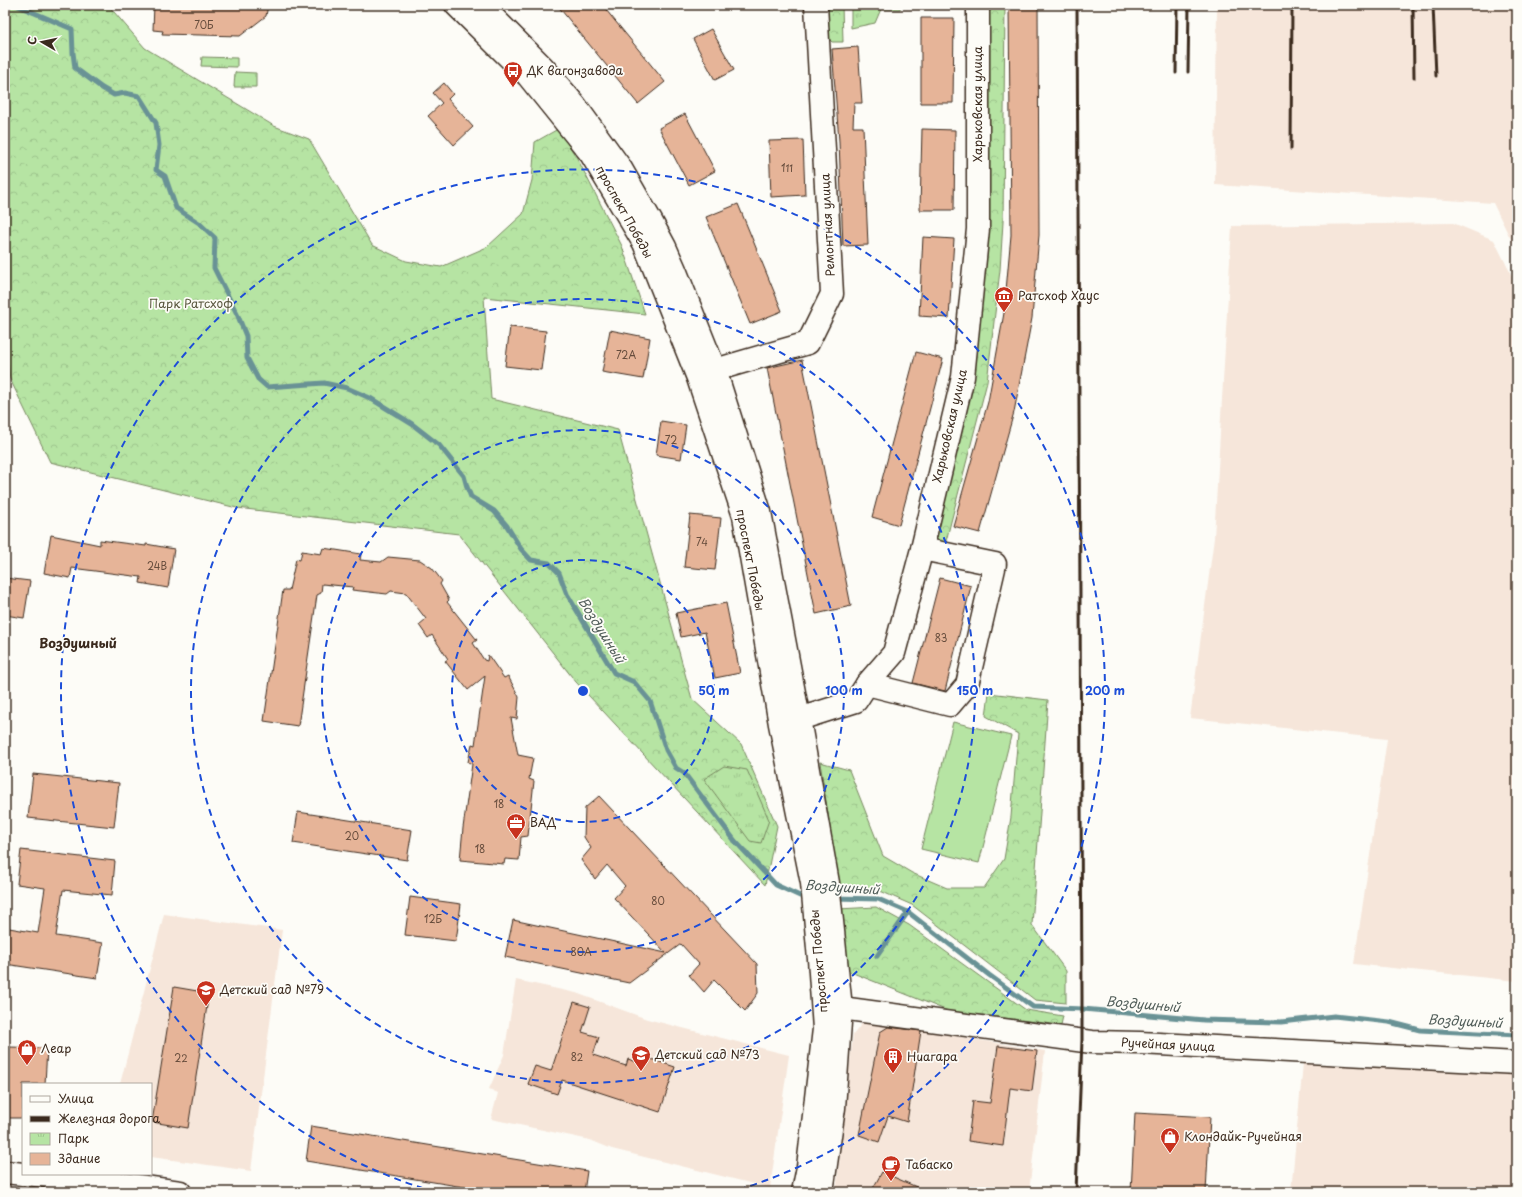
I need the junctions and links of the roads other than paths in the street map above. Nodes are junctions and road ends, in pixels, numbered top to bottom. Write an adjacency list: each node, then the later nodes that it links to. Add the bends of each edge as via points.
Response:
1 (456, 5): 8 (main road, проспект Победы, via 528,76 591,154 644,243 698,378 744,516)
2 (481, 5): 5 (main road, проспект Победы, via 543,67 575,105 620,167 665,247)
3 (816, 5): 5 (main road, Ремонтная улица, via 832,294 808,343)
4 (978, 5): 6 (main road, Харьковская улица, via 978,229 963,377)
5 (715, 370): 8 (main road, проспект Победы, via 760,512)
6 (922, 549): 7 (main road, Харьковская улица, via 894,653); 7 (main road, via 995,564 967,685 950,705)
7 (867, 684): 8 (main road, Харьковская улица, via 856,701)
8 (790, 721): 9 (main road, проспект Победы, via 820,883)
9 (832, 1004): 10 (main road, Ручейная улица, via 1092,1042); 15 (main road, проспект Победы, via 824,1029); 16 (main road, проспект Победы, via 834,1108)
10 (1517, 1063)
11 (5, 1172): 12 (main road)
12 (22, 1174)
13 (34, 1175): 14 (main road)
14 (180, 1192)
15 (803, 1192)
16 (822, 1192)

